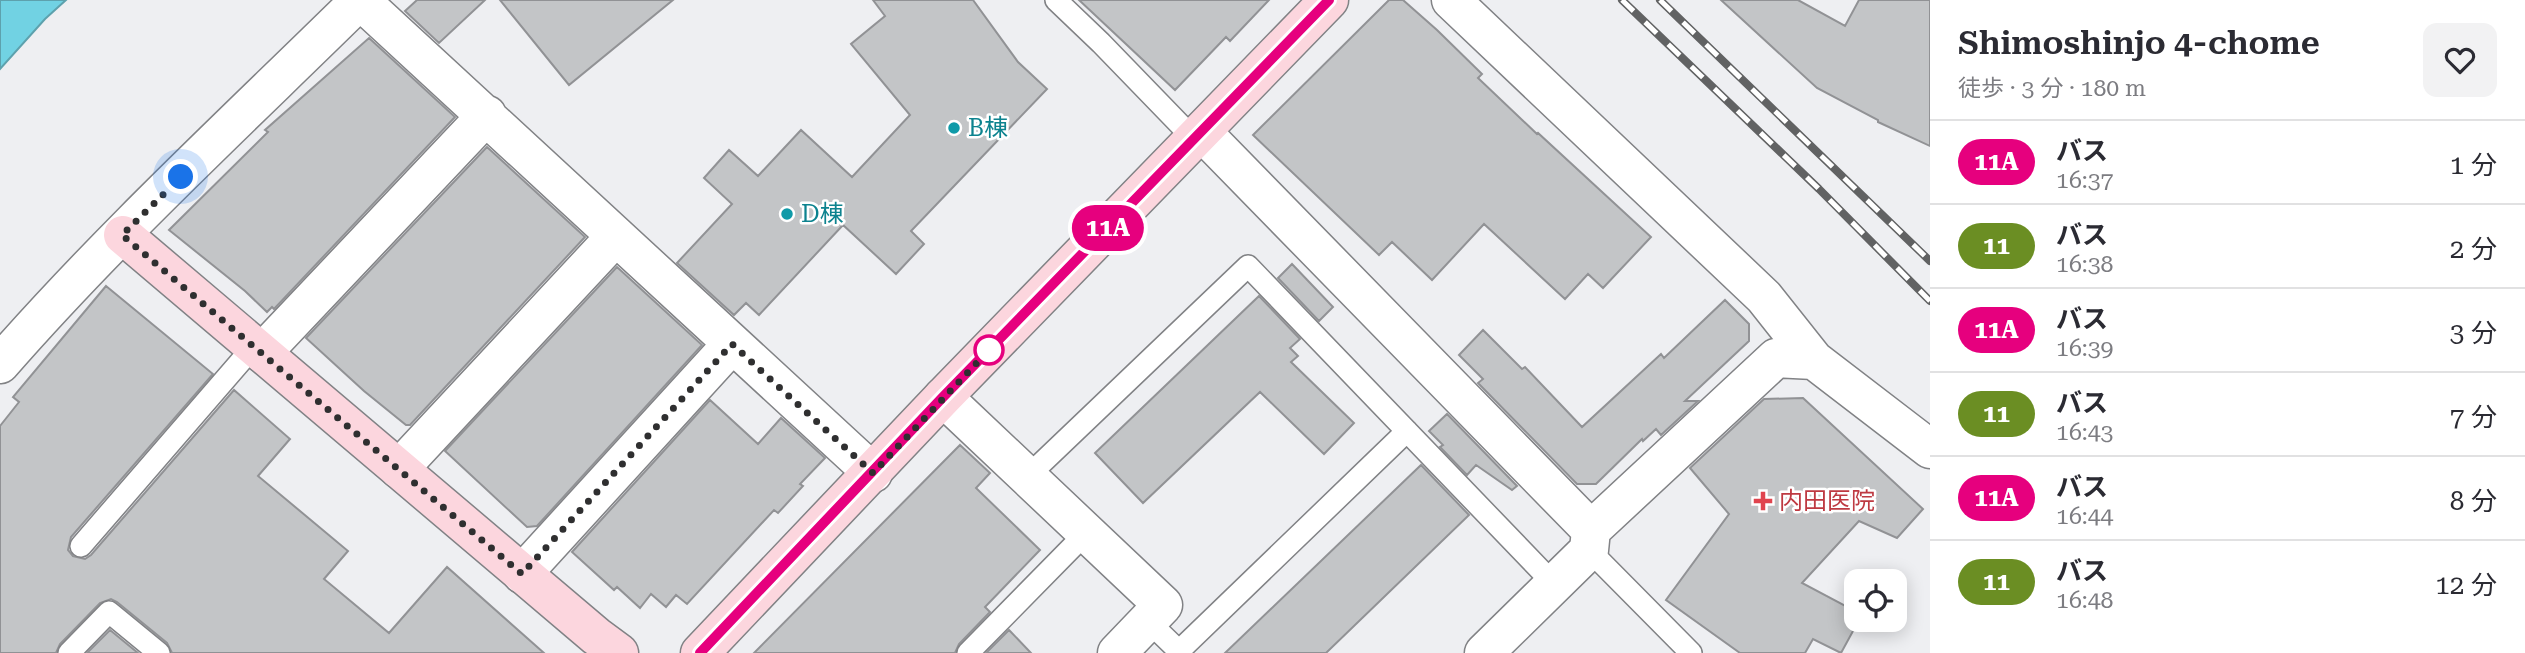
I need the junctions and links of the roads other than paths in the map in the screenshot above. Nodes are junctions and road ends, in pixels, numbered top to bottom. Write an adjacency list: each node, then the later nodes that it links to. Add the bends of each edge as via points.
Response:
1 (1056, 0): 5 (lane)
2 (1329, 0): 5 (street)
3 (1451, 0): 10 (street, via 1764,298)
4 (487, 114): 6 (street, via 360,0); 7 (street); 9 (street)
5 (1198, 136): 12 (street); 19 (street)
6 (122, 235): 9 (street); 11 (street)
7 (617, 236): 8 (street); 15 (street)
8 (732, 344): 16 (street); 21 (street)
9 (258, 350): 15 (street); 20 (lane)
10 (1814, 360): 14 (street); 19 (street, via 1776,358)
11 (0, 364)
12 (943, 397): 16 (street); 17 (street)
13 (1407, 431): 17 (lane, via 1248,266); 22 (lane); 24 (lane)
14 (1930, 449)
15 (399, 469): 21 (street)
16 (873, 473): 28 (street)
17 (1028, 476): 18 (street)
18 (1087, 531): 23 (street, via 1163,605); 29 (lane)
19 (1590, 540): 22 (street); 32 (lane)
20 (81, 546)
21 (522, 574): 27 (street)
22 (1554, 584): 31 (street)
23 (1148, 621): 24 (lane); 30 (street)
24 (1178, 652)
25 (69, 653): 26 (lane, via 109,612)
26 (159, 653)
27 (619, 653)
28 (701, 653)
29 (968, 653)
30 (1117, 653)
31 (1484, 653)
32 (1691, 653)

